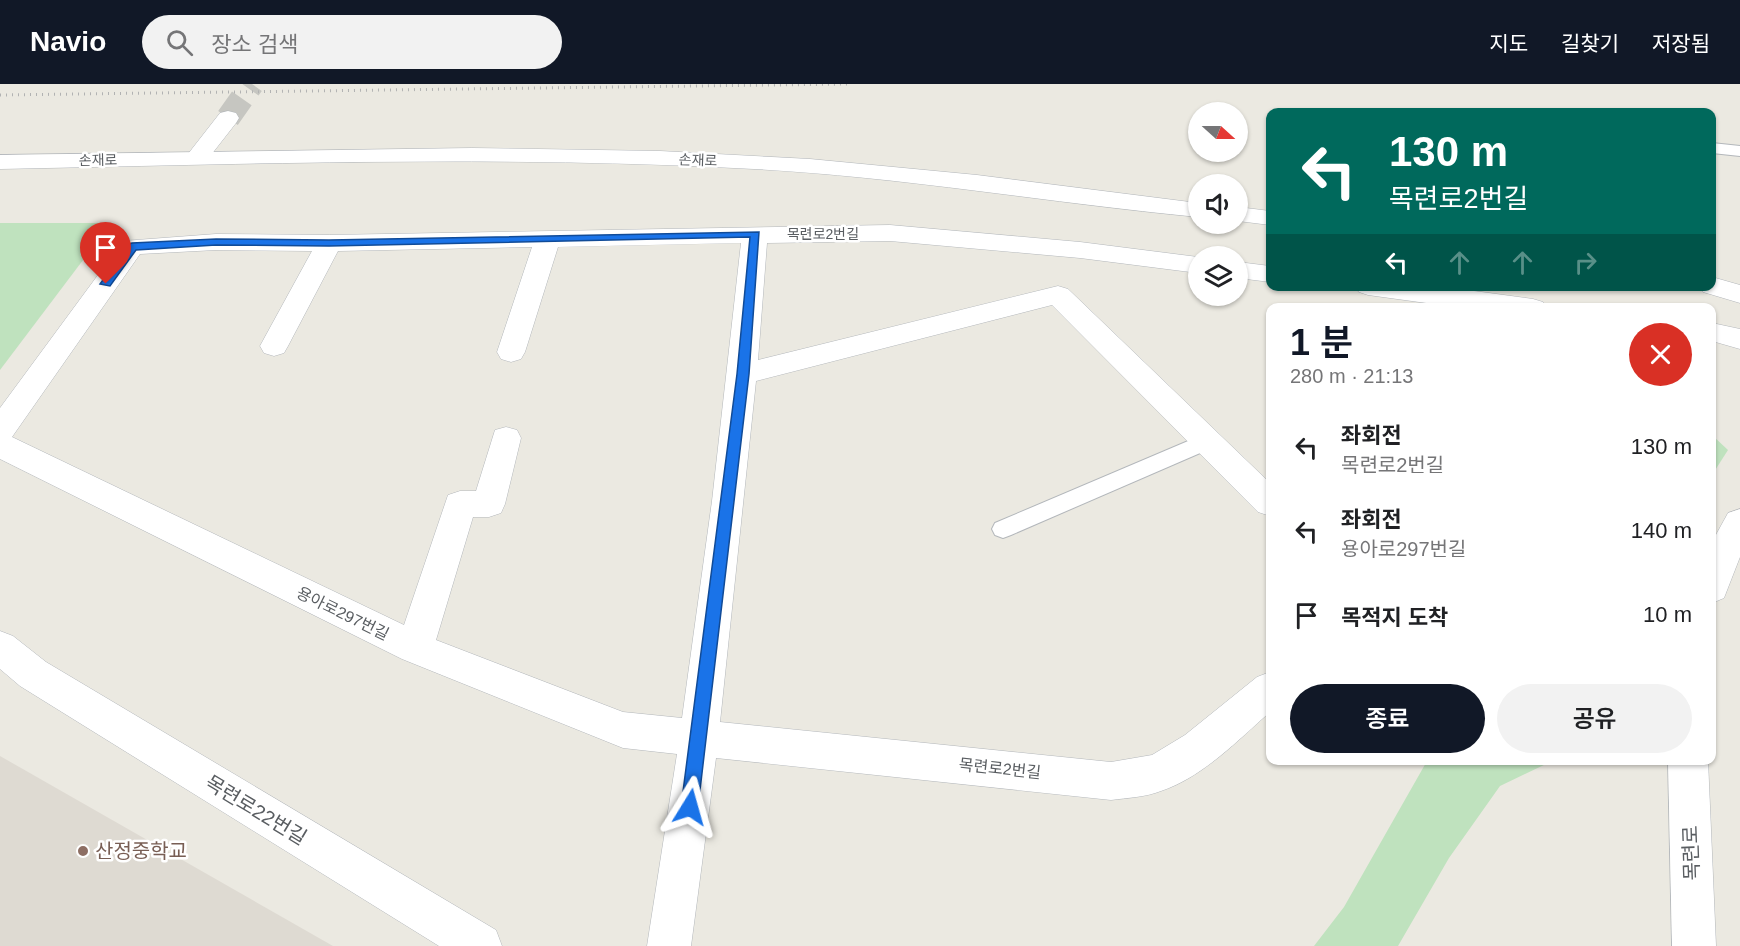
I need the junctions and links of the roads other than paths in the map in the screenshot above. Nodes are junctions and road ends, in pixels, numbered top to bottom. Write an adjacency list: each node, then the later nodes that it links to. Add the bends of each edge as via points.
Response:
1 (228, 118): 4 (street)
2 (1716, 148): 3 (lane)
3 (1740, 151)
4 (196, 159): 5 (street, 손재로); 6 (street, 손재로, via 586,157 743,162 866,171)
5 (0, 162)
6 (1188, 209)
7 (1248, 215): 8 (street)
8 (1266, 218)
9 (756, 234): 10 (street, 목련로2번길); 12 (street, 목련로2번길, via 890,233); 27 (street)
10 (549, 239): 11 (street, 목련로2번길); 26 (street)
11 (329, 243): 25 (street); 28 (street, 목련로2번길, via 216,242 132,247)
12 (1080, 250): 13 (street, 목련로2번길); 21 (street)
13 (1188, 264)
14 (1248, 271): 15 (street)
15 (1266, 274)
16 (1716, 274): 17 (street)
17 (1740, 277)
18 (1716, 287): 20 (street)
19 (1405, 291): 22 (street)
20 (1740, 294)
21 (1058, 295): 27 (street); 30 (street)
22 (1493, 303)
23 (1716, 333): 24 (street)
24 (1740, 339)
25 (274, 346)
26 (511, 352)
27 (743, 374): 40 (street)
28 (0, 431)
29 (506, 438): 37 (street, via 489,504 460,504)
30 (1208, 441): 32 (street); 34 (lane)
31 (0, 445): 37 (street, 용아로297번길)
32 (1266, 499)
33 (1740, 522): 35 (street, via 1730,537)
34 (1003, 529)
35 (1716, 577)
36 (0, 647): 38 (street, 목련로22번길)
37 (415, 648): 40 (street, 용아로297번길, via 623,730)
38 (17, 675): 42 (street, 목련로22번길)
39 (1266, 691): 40 (street, 목련로2번길, via 1199,748 1159,773 1111,781)
40 (700, 737): 43 (street)
41 (1688, 765): 44 (street, 목련로)
42 (480, 946)
43 (669, 946)
44 (1694, 946)

